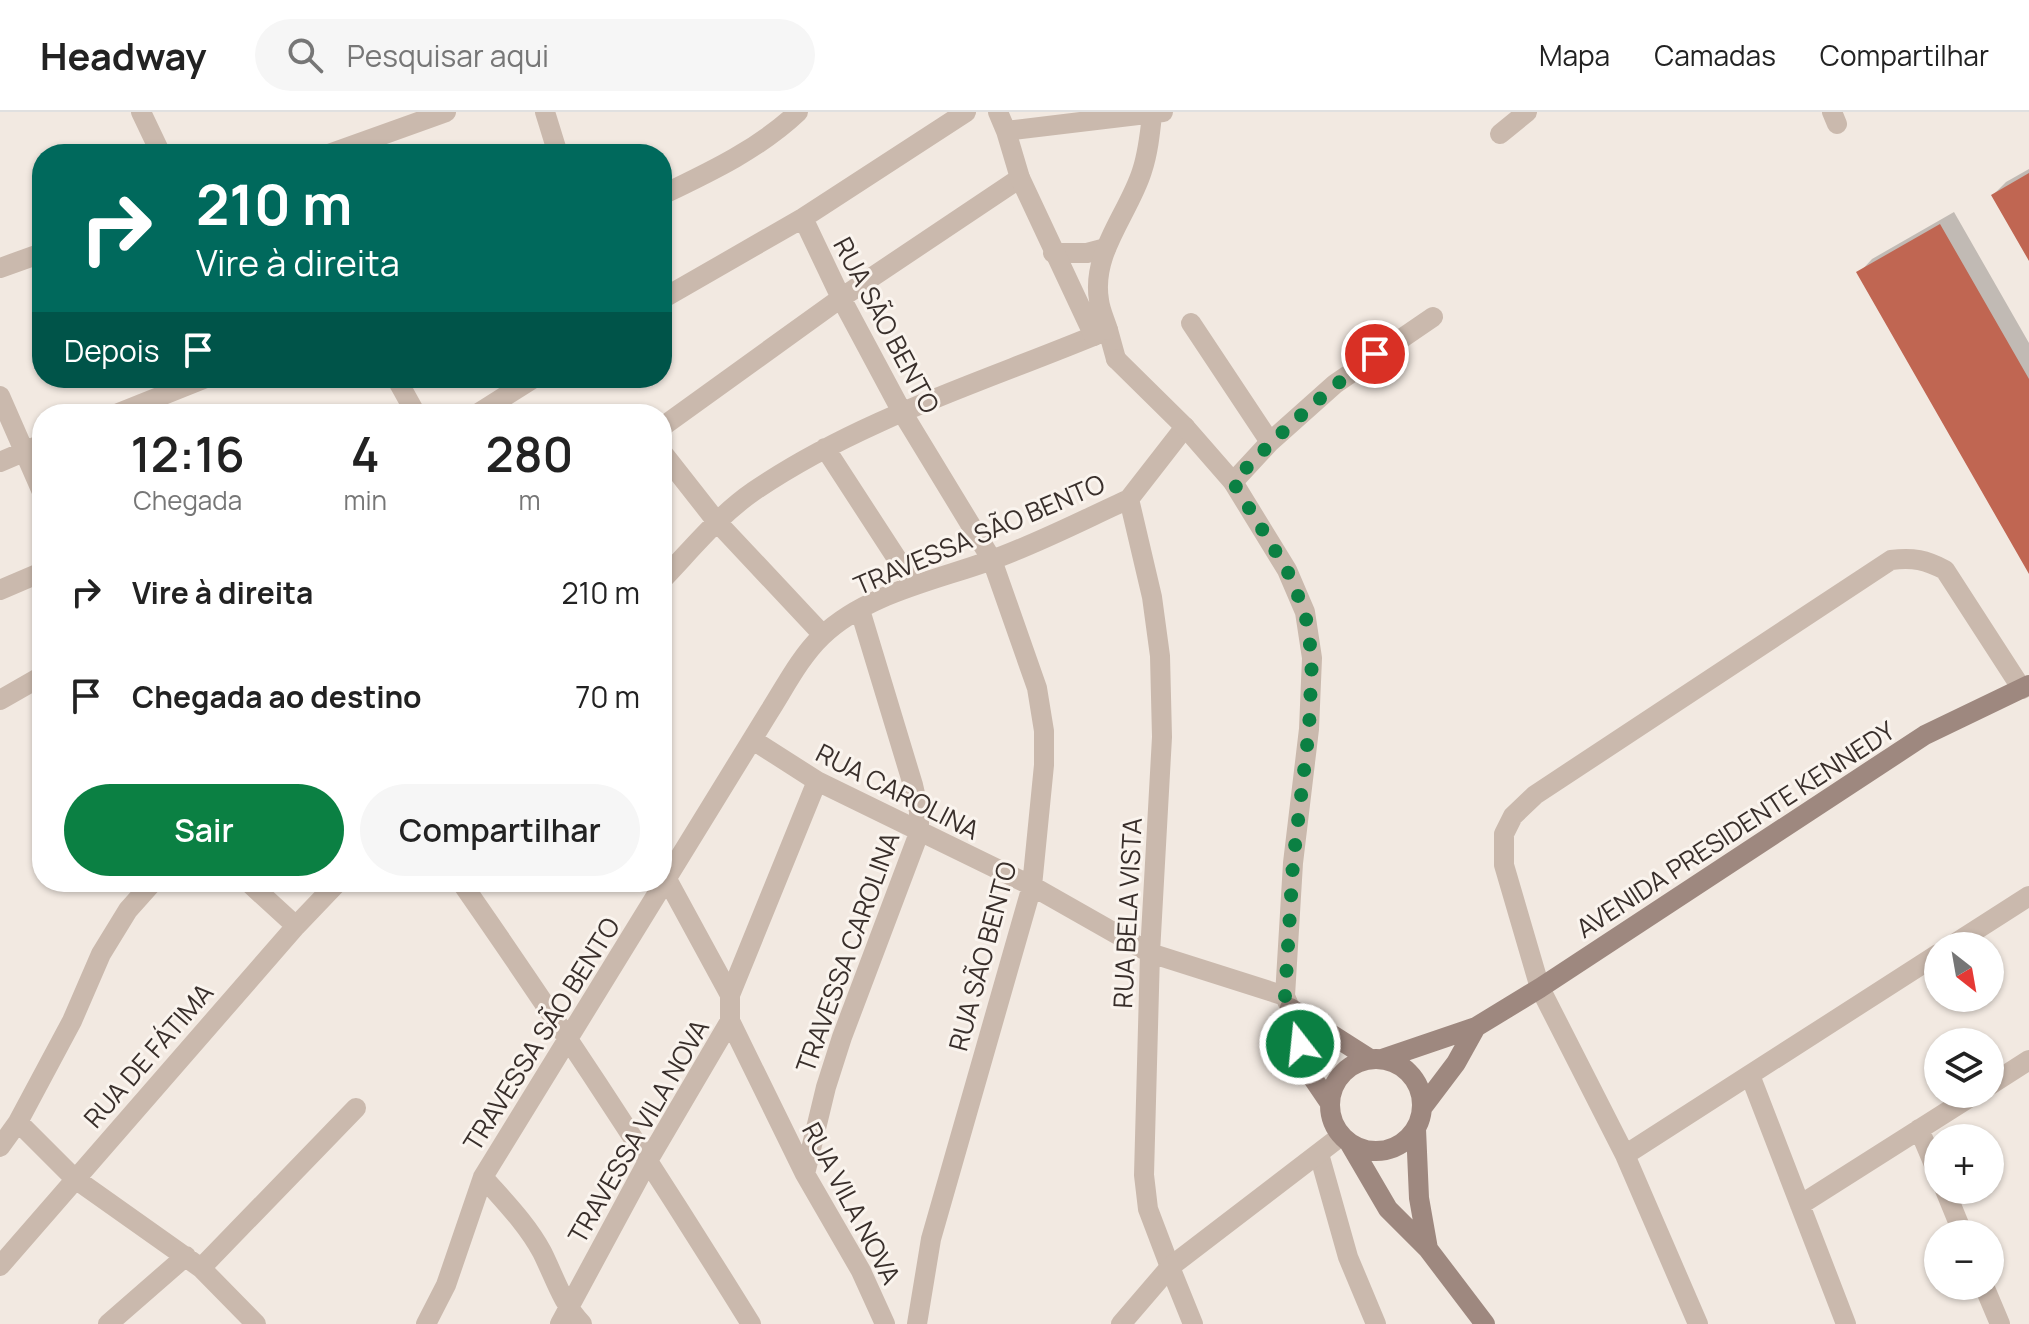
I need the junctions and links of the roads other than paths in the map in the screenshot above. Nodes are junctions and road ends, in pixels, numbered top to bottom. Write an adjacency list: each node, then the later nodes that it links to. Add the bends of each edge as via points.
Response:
1 (141, 112): 11 (street)
2 (446, 112): 12 (street)
3 (545, 112): 13 (street)
4 (798, 112): 15 (street, via 723,167)
5 (966, 112): 16 (street)
6 (1527, 112): 10 (street)
7 (1155, 113): 8 (street); 17 (street, via 1142,173)
8 (1066, 118): 9 (street)
9 (1002, 121): 14 (street)
10 (1500, 134)
11 (156, 144)
12 (357, 144)
13 (555, 144)
14 (1020, 178): 18 (street); 22 (street)
15 (672, 190)
16 (803, 218): 21 (street); 22 (street, RUA SÃO BENTO)
17 (1106, 248): 18 (street); 25 (street, via 1099,275)
18 (1053, 253): 25 (street)
19 (32, 257): 20 (street)
20 (0, 268)
21 (672, 293)
22 (841, 298): 31 (street, RUA SÃO BENTO); 32 (street)
23 (1433, 317): 34 (street, via 1335,384)
24 (1191, 323): 34 (street)
25 (1101, 333): 31 (street); 33 (street, via 1116,359)
26 (181, 388): 29 (street)
27 (518, 388): 30 (street)
28 (0, 396): 35 (street)
29 (141, 404)
30 (493, 404)
31 (902, 412): 37 (street); 43 (street, RUA SÃO BENTO)
32 (672, 420)
33 (1185, 427): 40 (street); 41 (street)
34 (1270, 442): 40 (street)
35 (32, 445)
36 (32, 447): 38 (street)
37 (825, 448): 42 (street, via 752,492); 46 (street)
38 (0, 462)
39 (672, 465): 42 (street)
40 (1233, 482): 71 (street, via 1287,570 1305,612 1312,658 1293,863)
41 (1129, 499): 43 (street, TRAVESSA SÃO BENTO); 67 (street, RUA BELA VISTA, via 1160,656 1162,737)
42 (717, 522): 44 (street); 49 (street)
43 (992, 560): 46 (street, TRAVESSA SÃO BENTO); 57 (street, RUA SÃO BENTO, via 1037,688 1044,731)
44 (672, 569)
45 (32, 576): 47 (street)
46 (914, 585): 48 (street, TRAVESSA SÃO BENTO)
47 (0, 590)
48 (860, 610): 49 (street, TRAVESSA SÃO BENTO); 55 (street, TRAVESSA CAROLINA, via 913,785)
49 (823, 635): 53 (street, TRAVESSA SÃO BENTO)
50 (32, 682): 52 (street)
51 (2026, 687): 69 (main road, AVENIDA PRESIDENTE KENNEDY, via 1925,735); 69 (street, via 1945,570 1911,557 1891,560 1535,795 1513,816 1504,834 1504,865)
52 (0, 700)
53 (753, 740): 54 (street, RUA CAROLINA); 56 (street, TRAVESSA SÃO BENTO)
54 (817, 781): 55 (street, RUA CAROLINA); 70 (street, TRAVESSA VILA NOVA)
55 (919, 833): 57 (street, RUA CAROLINA); 92 (street, TRAVESSA CAROLINA, via 842,1037)
56 (672, 864)
57 (1032, 886): 67 (street, RUA CAROLINA); 108 (street, RUA SÃO BENTO, via 931,1239)
58 (672, 888): 70 (street)
59 (144, 892): 83 (street, via 101,954)
60 (259, 892): 65 (street)
61 (328, 892): 65 (street, RUA DE FÁTIMA)
62 (468, 892): 74 (street)
63 (655, 892): 74 (street, TRAVESSA SÃO BENTO)
64 (2029, 896): 66 (street)
65 (296, 926): 94 (street, RUA DE FÁTIMA)
66 (1973, 932)
67 (1150, 953): 71 (street, RUA CAROLINA); 99 (street, RUA BELA VISTA, via 1144,1175 1148,1209)
68 (1924, 963): 77 (street)
69 (1540, 988): 73 (main road, AVENIDA PRESIDENTE KENNEDY); 90 (street)
70 (730, 995): 72 (street, TRAVESSA VILA NOVA)
71 (1288, 1002): 75 (main road); 79 (main road, via 1312,1077)
72 (730, 1021): 91 (street, TRAVESSA VILA NOVA); 92 (street, RUA VILA NOVA)
73 (1476, 1027): 75 (main road, AVENIDA PRESIDENTE KENNEDY); 81 (main road, AVENIDA PRESIDENTE KENNEDY)
74 (569, 1038): 91 (street); 93 (street, TRAVESSA SÃO BENTO)
75 (1376, 1059): 79 (main road, AVENIDA PRESIDENTE KENNEDY, via 1350,1067 1336,1082); 81 (main road, via 1403,1067 1418,1085)
76 (2029, 1060): 78 (street)
77 (1750, 1075): 90 (street); 95 (street)
78 (2004, 1076)
79 (1329, 1102): 86 (main road, via 1330,1115)
80 (356, 1108): 97 (street)
81 (1422, 1108): 84 (main road, AVENIDA PRESIDENTE KENNEDY)
82 (1953, 1108): 85 (street)
83 (18, 1122): 88 (street); 94 (street)
84 (1416, 1129): 86 (main road, via 1386,1151 1367,1151); 96 (main road, AVENIDA PRESIDENTE KENNEDY)
85 (1919, 1129): 87 (street); 95 (street)
86 (1346, 1140): 89 (street); 96 (main road, via 1388,1209)
87 (1924, 1141)
88 (0, 1147)
89 (1319, 1154): 99 (street); 111 (street, via 1348,1257)
90 (1625, 1155): 113 (street)
91 (649, 1159): 101 (street, TRAVESSA VILA NOVA); 106 (street)
92 (805, 1174): 107 (street, RUA VILA NOVA)
93 (483, 1177): 101 (street, via 541,1251); 104 (street, TRAVESSA SÃO BENTO, via 446,1285)
94 (74, 1178): 97 (street); 98 (street, RUA DE FÁTIMA)
95 (1800, 1205): 114 (street)
96 (1428, 1249): 112 (main road)
97 (193, 1262): 102 (street); 103 (street)
98 (0, 1266)
99 (1170, 1267): 109 (street); 110 (street, RUA BELA VISTA)
100 (1990, 1300): 115 (street)
101 (564, 1316): 105 (street)
102 (108, 1324)
103 (256, 1324)
104 (426, 1324)
105 (582, 1324)
106 (751, 1324)
107 (885, 1324)
108 (917, 1324)
109 (1121, 1324)
110 (1193, 1324)
111 (1376, 1324)
112 (1485, 1324)
113 (1698, 1324)
114 (1846, 1324)
115 (2000, 1324)

